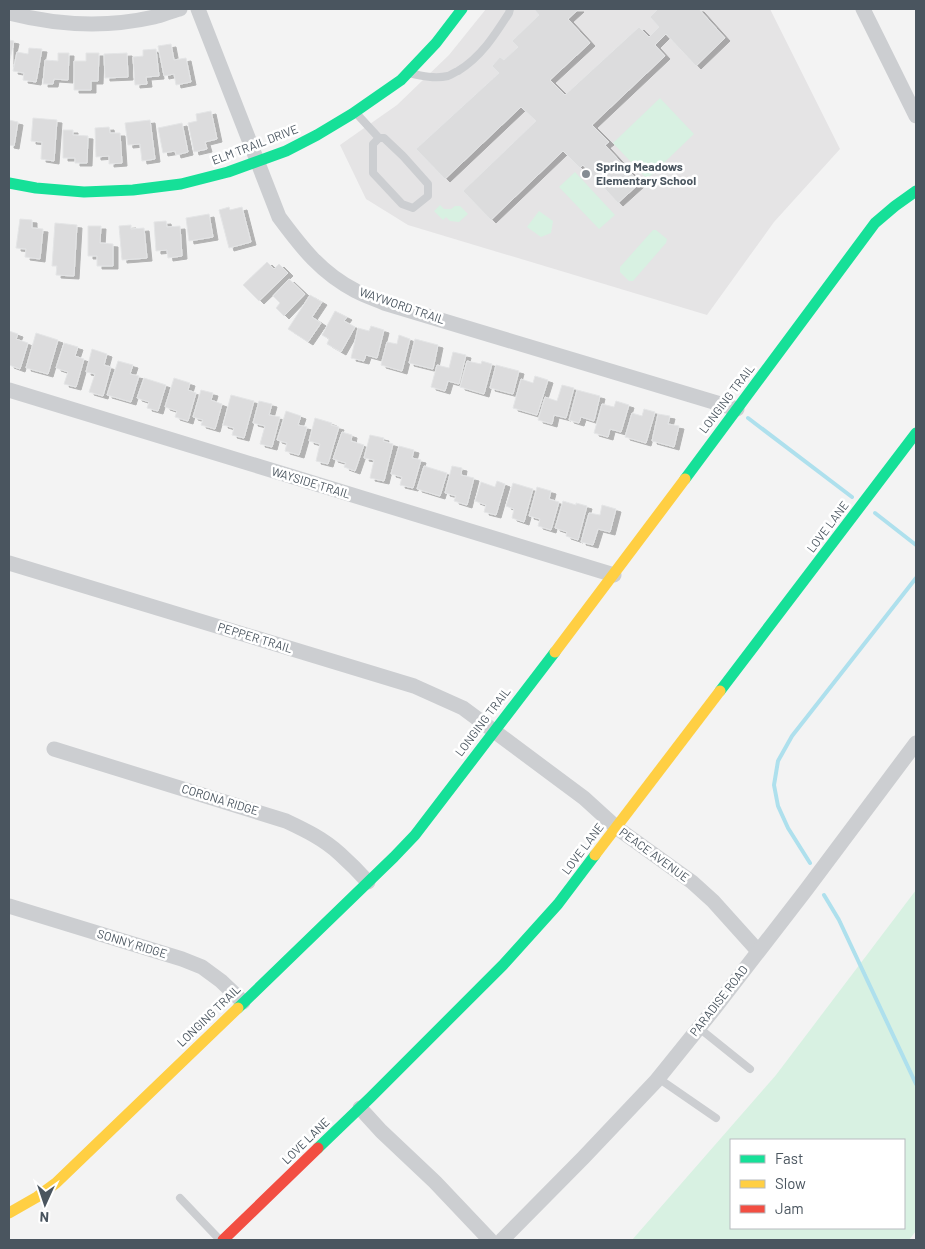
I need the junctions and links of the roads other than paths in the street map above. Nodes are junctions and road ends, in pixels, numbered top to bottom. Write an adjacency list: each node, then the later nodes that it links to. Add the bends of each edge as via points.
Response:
1 (180, 9): 6 (street, via 124,22 93,24 62,23)
2 (198, 9): 11 (street, WAYWORD TRAIL)
3 (462, 9): 7 (street, ELM TRAIL DRIVE, via 436,44)
4 (510, 9): 7 (lane, via 496,35 476,58 462,68 449,76 435,78)
5 (863, 9): 9 (street)
6 (9, 13)
7 (408, 72): 8 (street, ELM TRAIL DRIVE)
8 (355, 112): 10 (lane); 11 (street, ELM TRAIL DRIVE, via 286,151)
9 (916, 116)
10 (379, 138): 10 (lane, via 373,144 373,173 402,204 413,208 428,196 428,184 384,138)
11 (257, 162): 12 (street, ELM TRAIL DRIVE, via 181,184 133,190 84,192); 15 (street, WAYWORD TRAIL, via 279,217 301,247 328,273 358,292 384,303)
12 (9, 183)
13 (916, 191): 15 (street, LONGING TRAIL, via 875,223)
14 (9, 390): 18 (street, WAYSIDE TRAIL)
15 (737, 409): 18 (street, LONGING TRAIL)
16 (916, 433): 22 (street, LOVE LANE)
17 (9, 563): 19 (street, PEPPER TRAIL, via 414,686 463,708)
18 (614, 575): 19 (street, LONGING TRAIL)
19 (494, 731): 22 (street, PEACE AVENUE, via 584,798); 23 (street, LONGING TRAIL, via 415,835)
20 (916, 743): 25 (street, PARADISE ROAD)
21 (54, 749): 23 (street, CORONA RIDGE, via 286,821 323,840)
22 (617, 828): 25 (street, PEACE AVENUE, via 692,882); 30 (street, LOVE LANE, via 558,904 503,965)
23 (368, 882): 26 (street, LONGING TRAIL)
24 (9, 906): 26 (street, SONNY RIDGE, via 202,967)
25 (758, 951): 27 (street, PARADISE ROAD)
26 (243, 1002): 33 (street, LONGING TRAIL, via 56,1183)
27 (698, 1028): 28 (lane); 29 (street, PARADISE ROAD)
28 (750, 1069)
29 (658, 1078): 31 (lane); 36 (street, PARADISE ROAD)
30 (360, 1108): 34 (street, LOVE LANE); 35 (street)
31 (716, 1118)
32 (180, 1198): 34 (lane)
33 (9, 1213)
34 (222, 1240)
35 (490, 1240)
36 (502, 1240)

